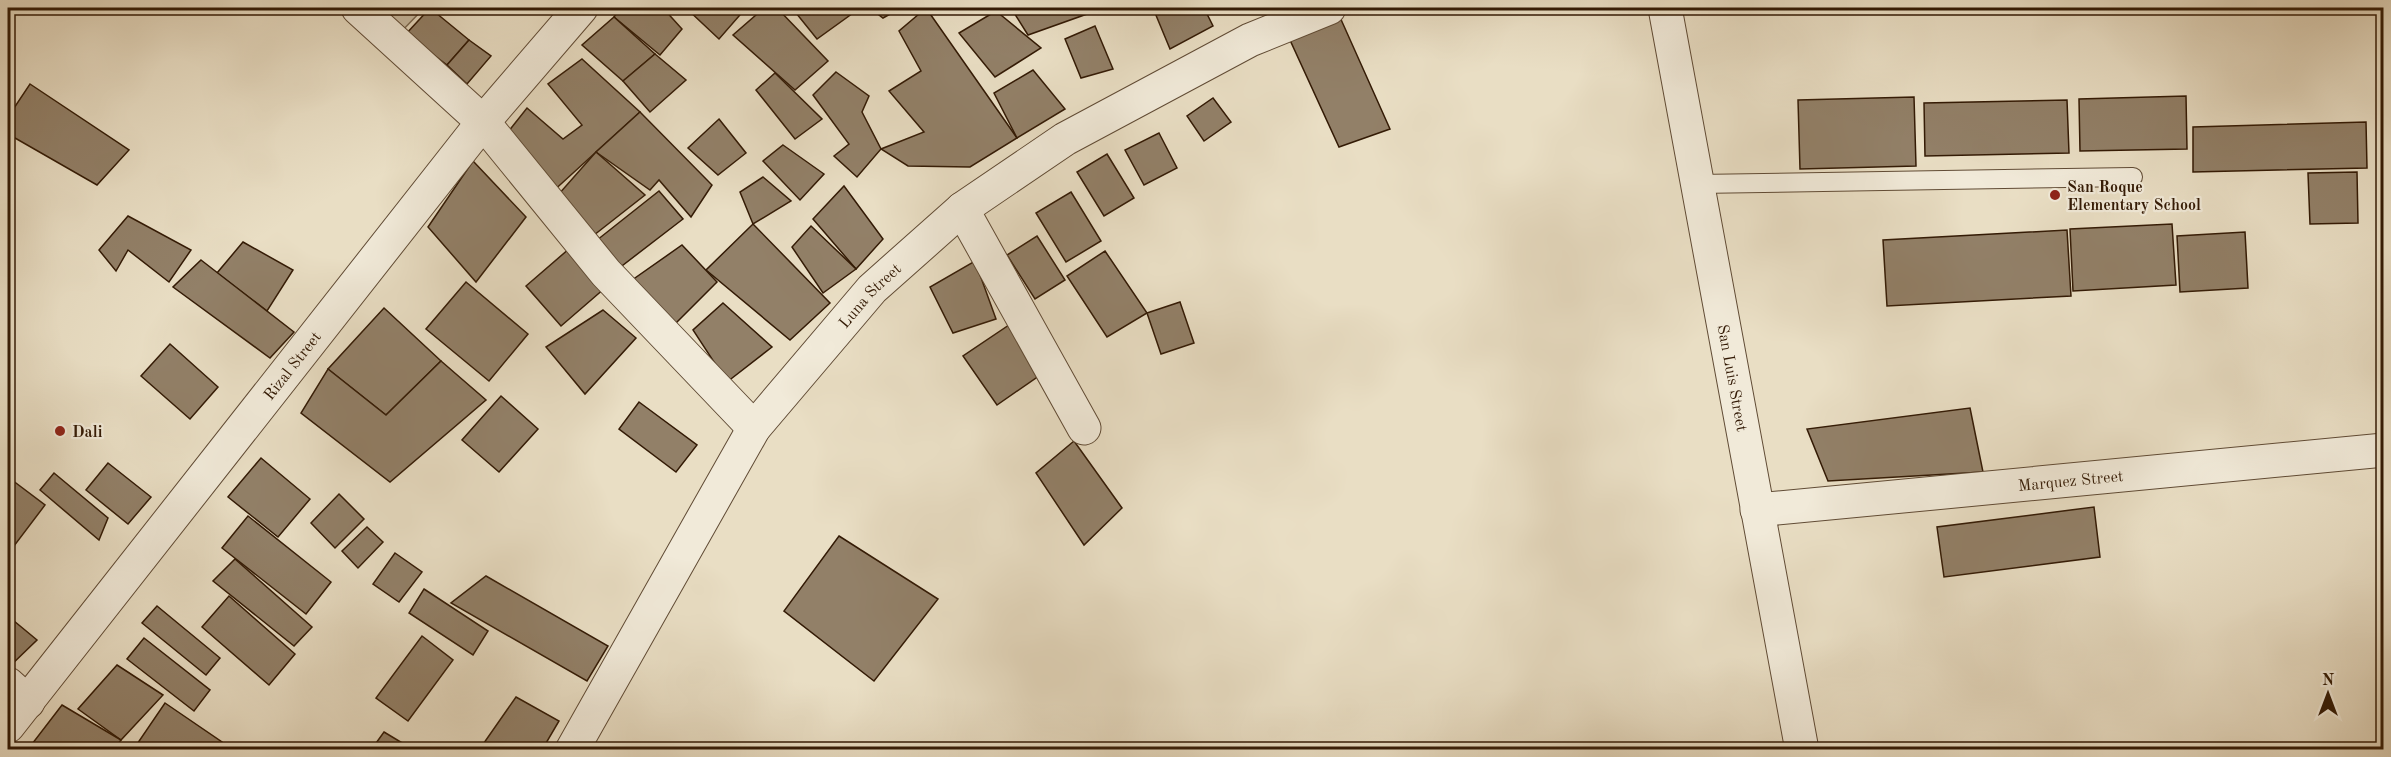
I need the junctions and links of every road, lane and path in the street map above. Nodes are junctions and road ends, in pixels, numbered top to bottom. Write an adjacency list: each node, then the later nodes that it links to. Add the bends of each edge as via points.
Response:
1 (358, 8): 5 (street)
2 (581, 8): 5 (street, Rizal Street)
3 (1329, 8): 8 (street, Luna Street, via 1250,40 1065,139)
4 (1665, 8): 7 (street, San Luis Street)
5 (483, 122): 9 (street, via 606,273); 13 (street, Rizal Street)
6 (2133, 177): 7 (lane)
7 (1697, 184): 12 (street, San Luis Street)
8 (962, 209): 9 (street, Luna Street, via 872,290); 10 (street)
9 (754, 428): 15 (street, Luna Street)
10 (1084, 428)
11 (2384, 450): 12 (street, Marquez Street)
12 (1757, 510): 16 (street, San Luis Street)
13 (18, 693): 14 (street, Rizal Street)
14 (8, 726)
15 (572, 750)
16 (1802, 750)

